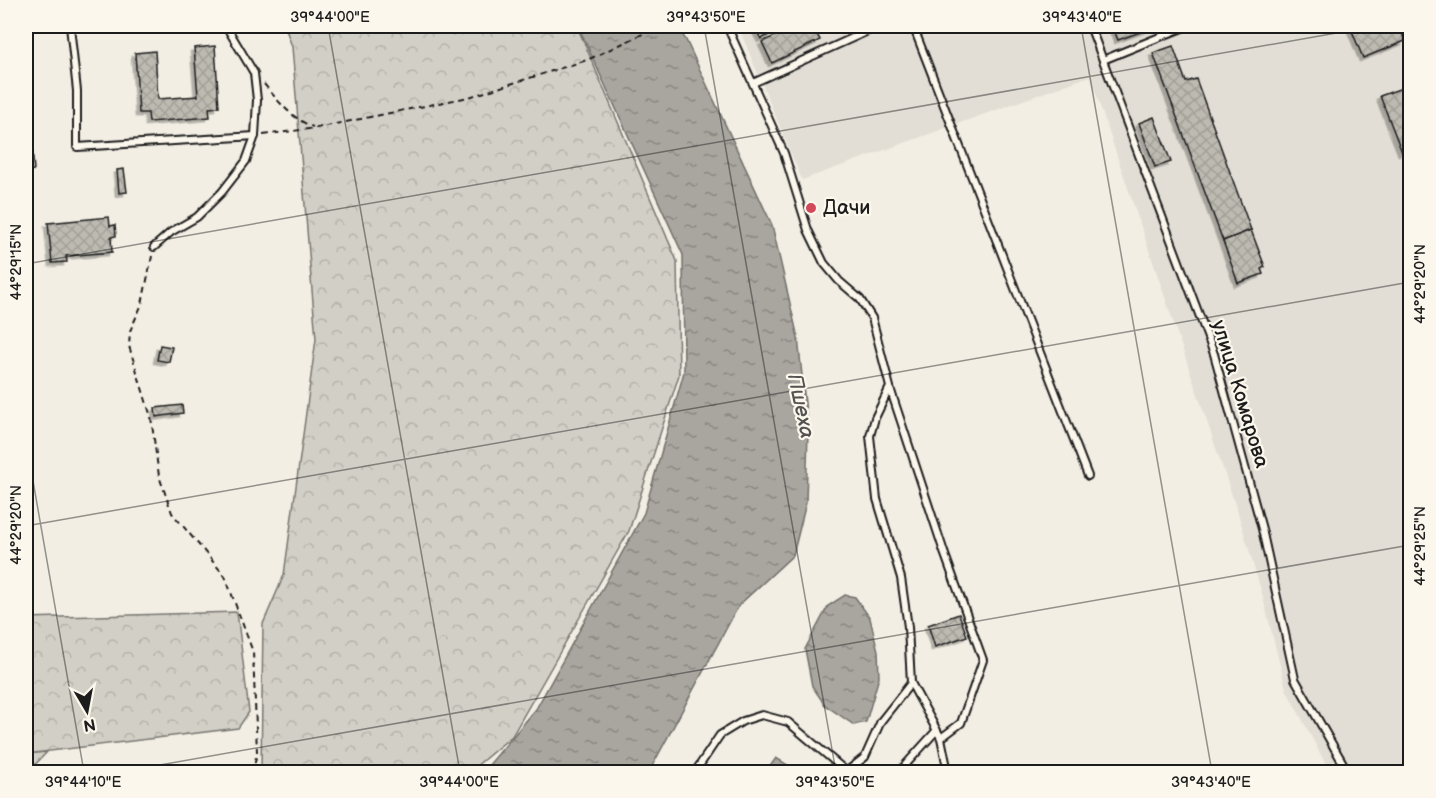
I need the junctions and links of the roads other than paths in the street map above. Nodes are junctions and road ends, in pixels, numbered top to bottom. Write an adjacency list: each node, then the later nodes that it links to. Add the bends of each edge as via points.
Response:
1 (70, 26): 10 (lane, via 77,91 77,147)
2 (226, 26): 10 (lane, via 254,73)
3 (727, 26): 9 (lane)
4 (879, 26): 9 (lane)
5 (911, 26): 13 (lane)
6 (1090, 26): 8 (lane, улица Комарова)
7 (1187, 26): 8 (lane)
8 (1103, 60): 21 (lane, улица Комарова, via 1214,354 1262,529 1295,679)
9 (753, 83): 12 (lane, via 784,153 820,255 872,318)
10 (255, 136): 11 (lane, via 246,160 222,192 197,217 171,231)
11 (154, 247)
12 (890, 387): 14 (lane, via 870,436 878,499 901,578); 16 (lane, via 983,660 961,723)
13 (1088, 476)
14 (911, 683): 15 (lane); 18 (lane, via 881,721 866,757)
15 (936, 731): 16 (lane); 19 (lane)
16 (941, 738): 20 (lane)
17 (695, 772): 18 (lane, via 720,735 762,715 788,722)
18 (846, 772)
19 (899, 772)
20 (948, 772)
21 (1348, 772)

